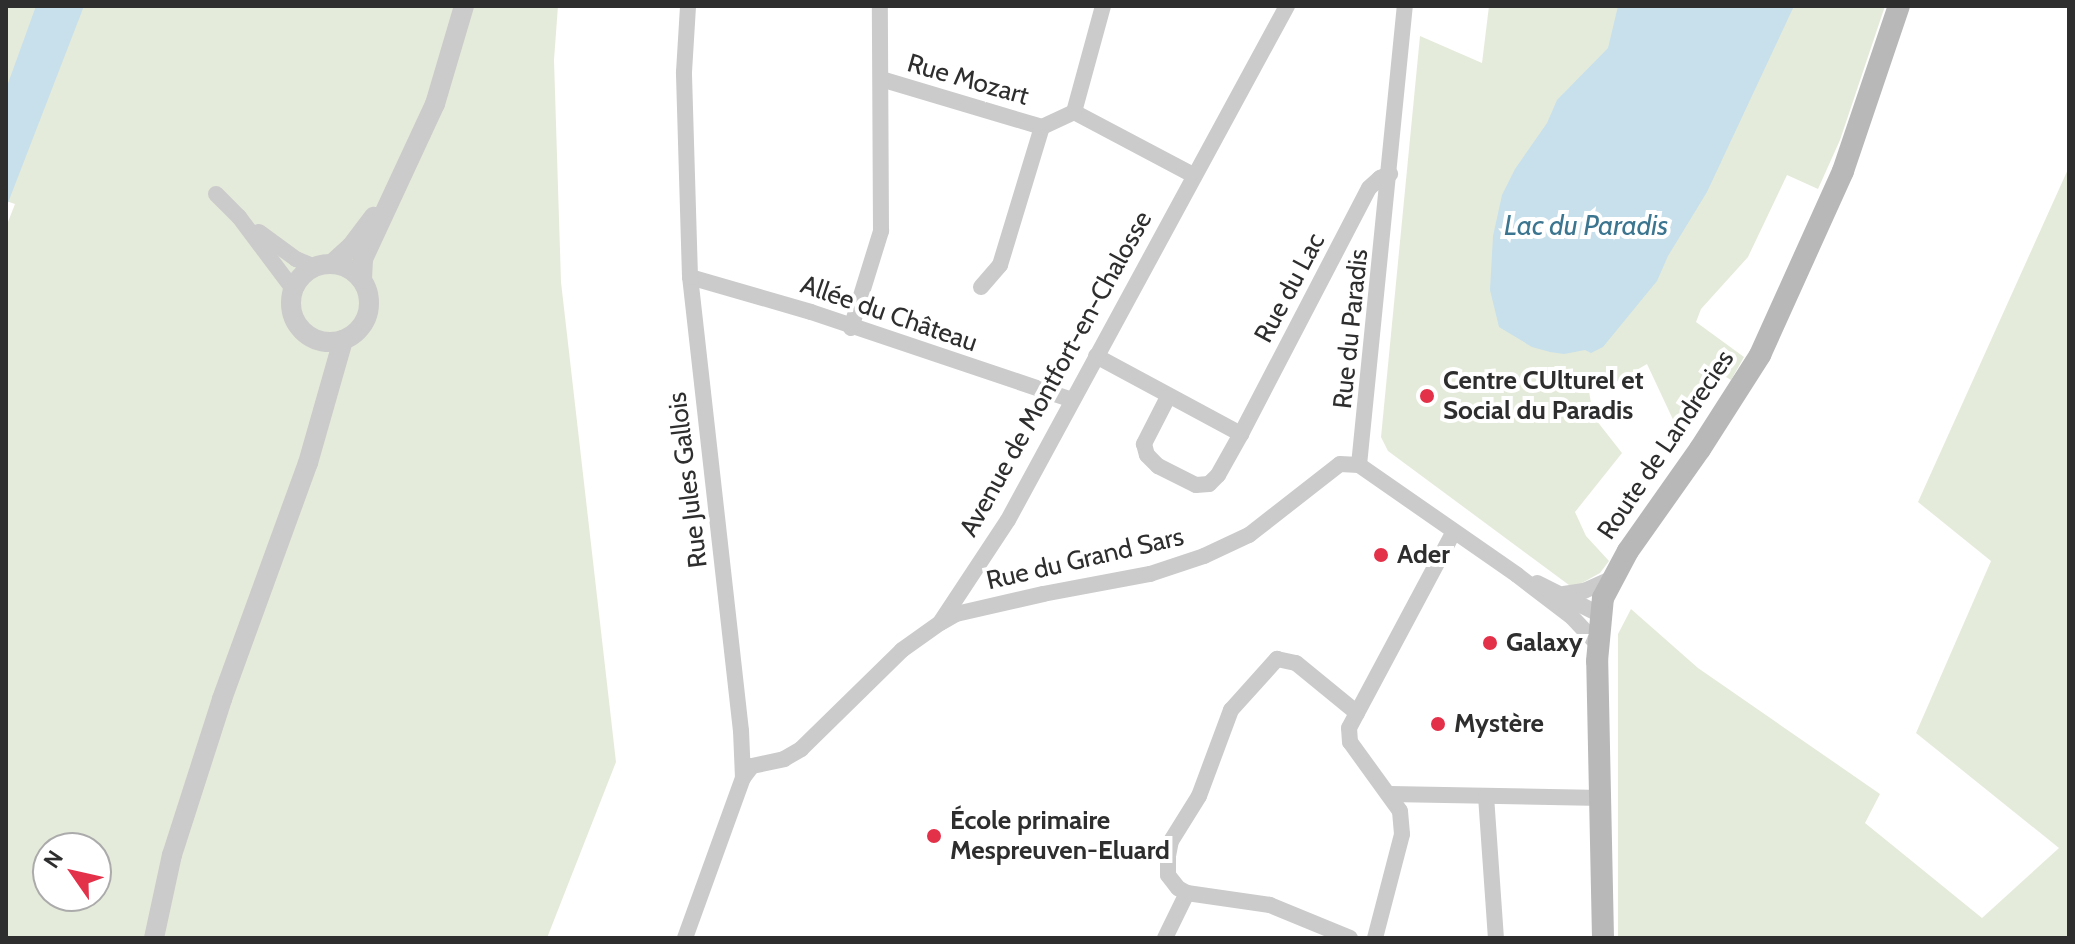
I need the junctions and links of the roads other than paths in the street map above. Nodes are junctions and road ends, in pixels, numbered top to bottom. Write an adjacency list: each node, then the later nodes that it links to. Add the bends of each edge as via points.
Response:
1 (464, 6): 13 (street, via 435,104)
2 (688, 6): 17 (street, Rue Jules Gallois, via 684,72)
3 (880, 6): 8 (street)
4 (1103, 6): 9 (street)
5 (1287, 6): 12 (street, Avenue de Montfort-en-Chalosse)
6 (1405, 6): 11 (street, Rue du Paradis)
7 (1899, 6): 32 (main road, Route de Landrecies, via 1843,171 1760,355)
8 (881, 79): 10 (street, Rue Mozart); 21 (street, via 881,231)
9 (1074, 112): 10 (street); 12 (street)
10 (1042, 127): 19 (street, via 1000,265)
11 (1390, 174): 28 (street, Rue du Lac, via 1369,188); 29 (street, Rue du Paradis)
12 (1193, 175): 24 (street, Avenue de Montfort-en-Chalosse)
13 (393, 192): 16 (street, via 351,247); 18 (street, via 363,259)
14 (216, 194): 15 (street)
15 (239, 217): 16 (street, via 296,259); 20 (street)
16 (323, 265): 18 (street, via 353,271); 20 (street, via 302,276)
17 (690, 277): 21 (street, Allée du Château); 38 (street, Rue Jules Gallois)
18 (362, 279): 23 (street, via 368,314 363,325)
19 (981, 287)
20 (293, 289): 22 (street, via 295,322)
21 (851, 328): 26 (street, Allée du Château)
22 (313, 339): 23 (street); 27 (street)
23 (343, 340): 27 (street)
24 (1096, 356): 25 (street); 26 (street, Avenue de Montfort-en-Chalosse)
25 (1168, 397): 28 (street); 28 (street, Rue du Lac, via 1144,444 1158,466 1196,485 1209,484)
26 (1072, 400): 35 (street, Avenue de Montfort-en-Chalosse, via 1008,520)
27 (323, 406): 43 (street, via 176,841)
28 (1241, 434)
29 (1359, 465): 30 (street); 35 (street, Rue du Grand Sars, via 1340,464 1249,535 1204,556 1150,574 956,614)
30 (1453, 533): 31 (street); 37 (street)
31 (1517, 575): 33 (street); 36 (street, via 1572,617)
32 (1611, 579): 33 (street); 34 (main road, Route de Landrecies)
33 (1564, 594): 34 (street)
34 (1601, 615): 36 (main road, Route de Landrecies)
35 (940, 623): 38 (street, Avenue de Montfort-en-Chalosse, via 902,650 801,749 752,766)
36 (1598, 645): 41 (main road, Route de Landrecies)
37 (1357, 713): 39 (street, via 1349,728 1350,742); 42 (street, via 1296,663 1277,659 1266,669 1231,710 1199,796 1171,841 1168,875)
38 (743, 778): 44 (street, Rue Jules Gallois)
39 (1390, 794): 40 (street); 47 (street, via 1400,811 1402,834)
40 (1486, 796): 41 (street); 48 (street)
41 (1602, 798): 49 (main road, Route de Landrecies)
42 (1187, 893): 45 (street); 46 (street, via 1270,905)
43 (154, 938)
44 (685, 938)
45 (1165, 938)
46 (1350, 938)
47 (1375, 938)
48 (1496, 938)
49 (1603, 938)

